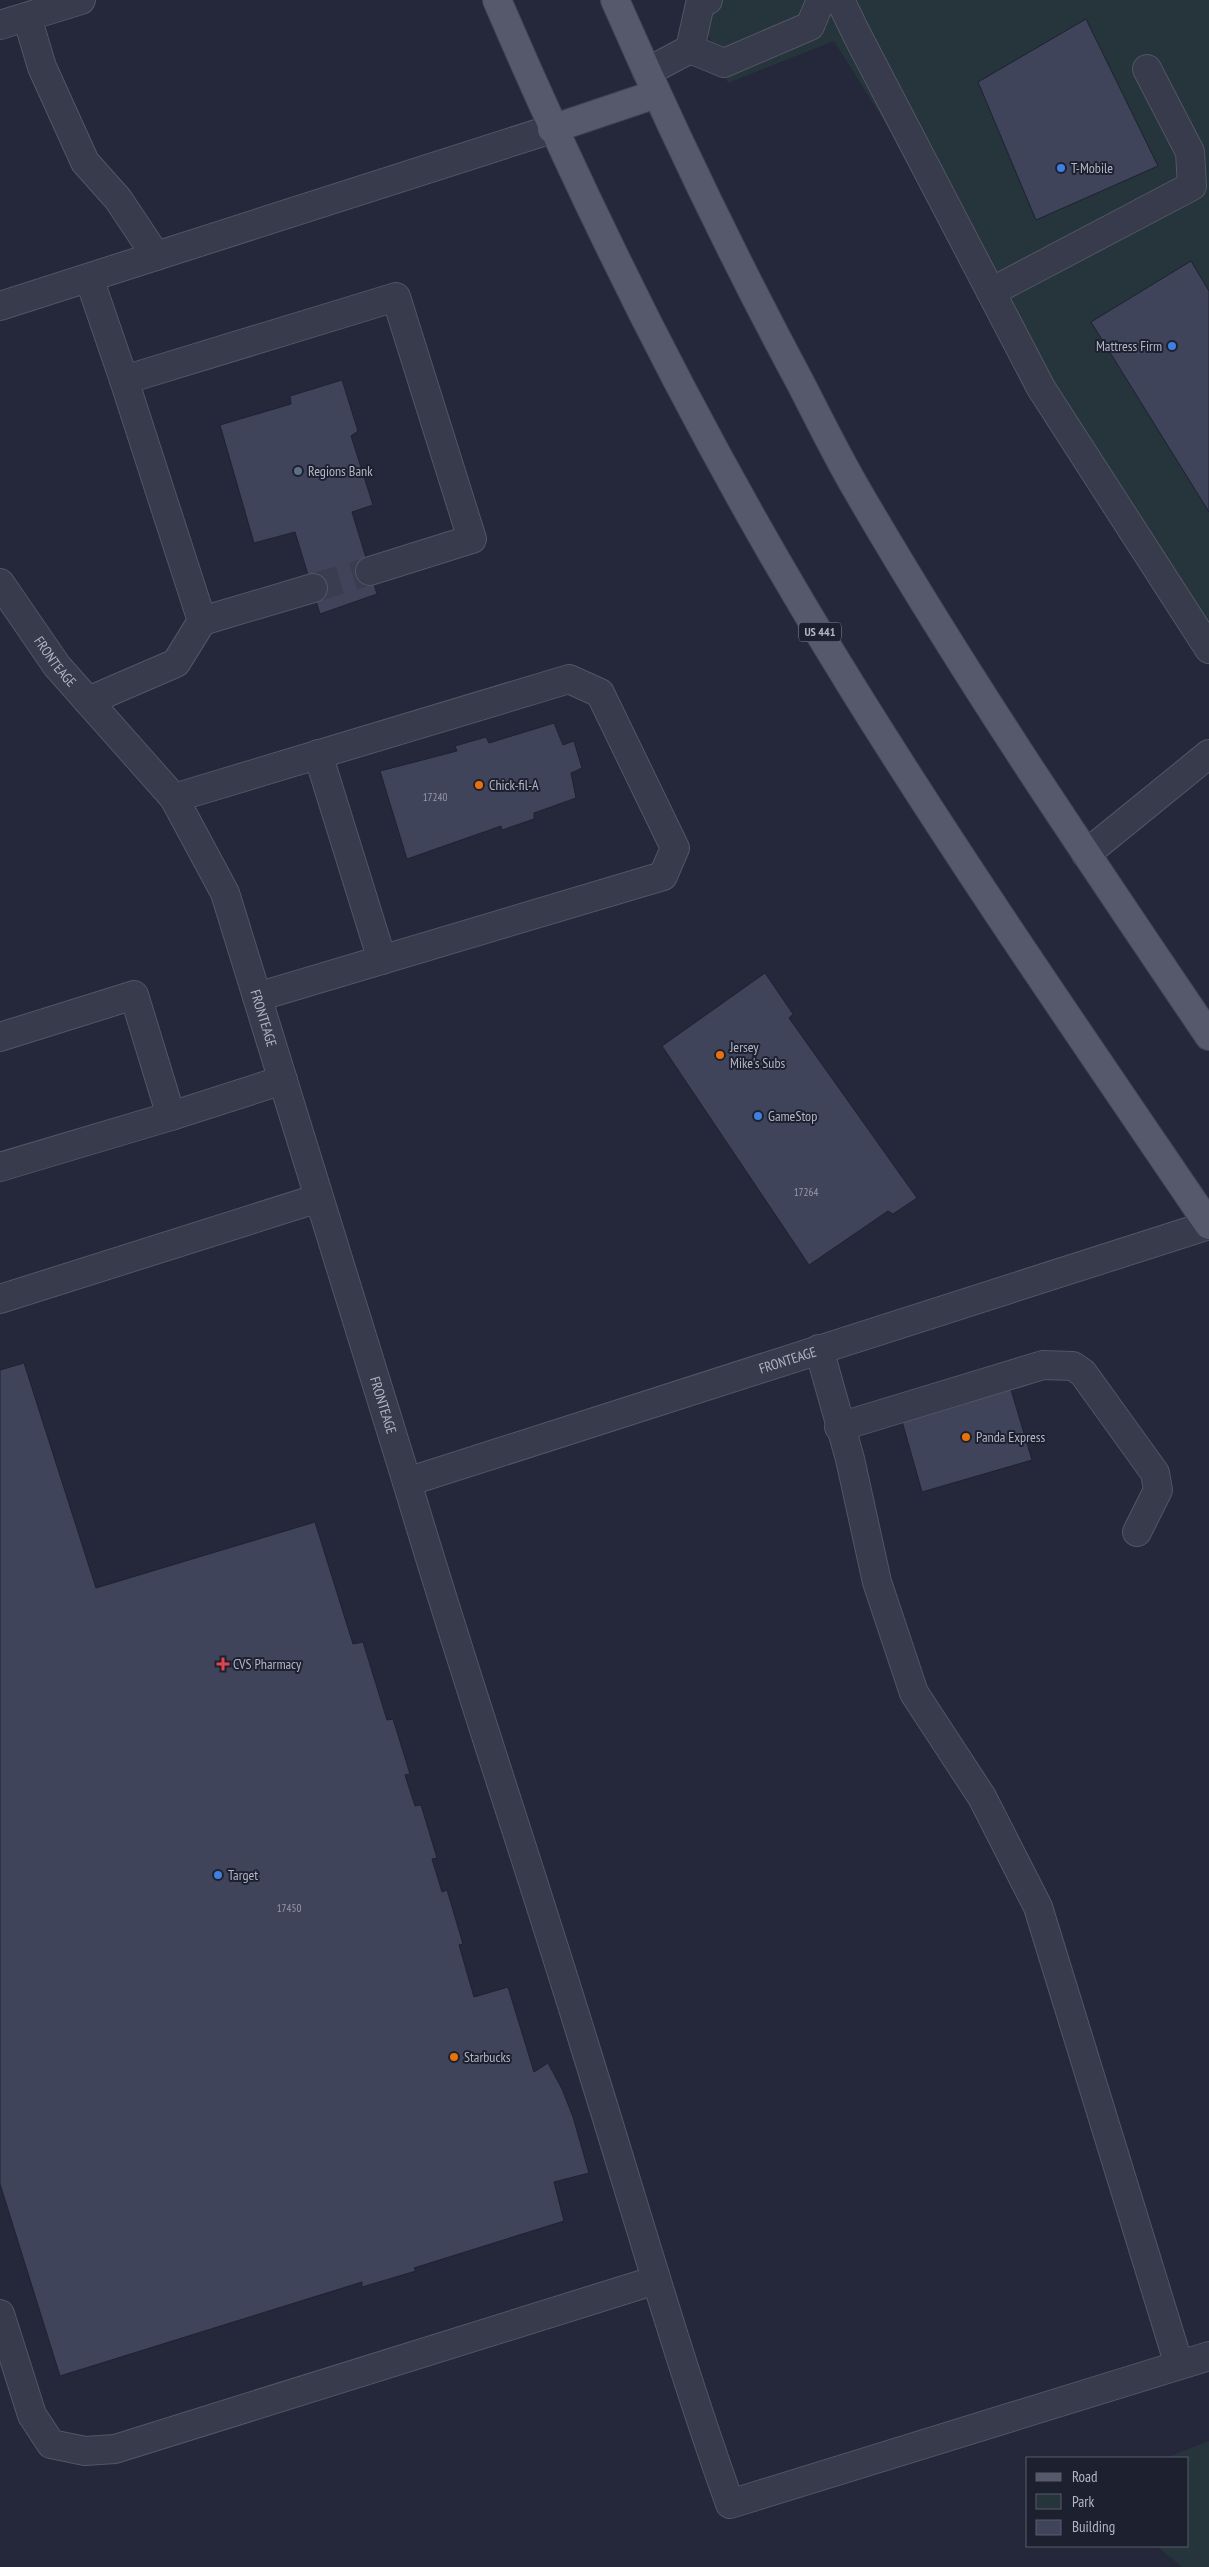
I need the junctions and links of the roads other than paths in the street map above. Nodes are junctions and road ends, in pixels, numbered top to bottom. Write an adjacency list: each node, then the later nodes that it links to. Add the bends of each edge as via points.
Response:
1 (81, 0): 7 (lane)
2 (497, 0): 12 (main road, US 441)
3 (615, 0): 11 (main road)
4 (708, 0): 9 (lane, via 700,4)
5 (821, 0): 9 (lane, via 810,26 724,63)
6 (840, 0): 15 (lane)
7 (27, 16): 8 (lane); 13 (lane, via 42,67 85,162 118,199)
8 (0, 25)
9 (690, 49): 11 (lane)
10 (1147, 69): 15 (lane, via 1190,152 1192,186)
11 (651, 83): 12 (main road); 27 (main road, via 760,309 856,489 949,643)
12 (552, 130): 13 (lane); 36 (main road, US 441, via 662,350 759,527 853,688 978,882)
13 (156, 256): 14 (lane)
14 (89, 278): 16 (lane); 17 (lane)
15 (991, 292): 22 (lane, via 1041,388)
16 (0, 306)
17 (124, 380): 18 (lane, via 396,297 472,540); 21 (lane)
18 (370, 571)
19 (0, 583): 23 (lane, FRONTEAGE, via 57,666)
20 (312, 588): 21 (lane)
21 (202, 621): 23 (lane, via 176,663)
22 (1207, 640)
23 (88, 701): 26 (lane, FRONTEAGE)
24 (318, 754): 26 (lane); 28 (lane); 28 (lane, via 570,679 600,693 675,848 662,876)
25 (1209, 754): 27 (lane)
26 (174, 798): 29 (lane, FRONTEAGE, via 225,894)
27 (1086, 854): 31 (main road)
28 (382, 960): 29 (lane)
29 (257, 997): 32 (lane, FRONTEAGE)
30 (0, 1036): 33 (lane, via 134,995)
31 (1209, 1036)
32 (283, 1080): 33 (lane); 35 (lane, FRONTEAGE)
33 (171, 1116): 34 (lane)
34 (0, 1167)
35 (319, 1198): 37 (lane); 40 (lane, FRONTEAGE)
36 (1209, 1225): 38 (lane, FRONTEAGE)
37 (0, 1299)
38 (819, 1349): 39 (lane); 40 (lane, FRONTEAGE)
39 (840, 1426): 41 (lane, via 1043,1365 1073,1366 1083,1373 1155,1472 1158,1490); 45 (lane, via 877,1582 914,1693 982,1797 1038,1907)
40 (407, 1482): 42 (lane)
41 (1137, 1532)
42 (656, 2280): 43 (lane, via 115,2449 85,2451 51,2444 32,2415); 45 (lane, via 690,2393 730,2504)
43 (0, 2314)
44 (1209, 2356): 45 (lane)
45 (1179, 2365)

